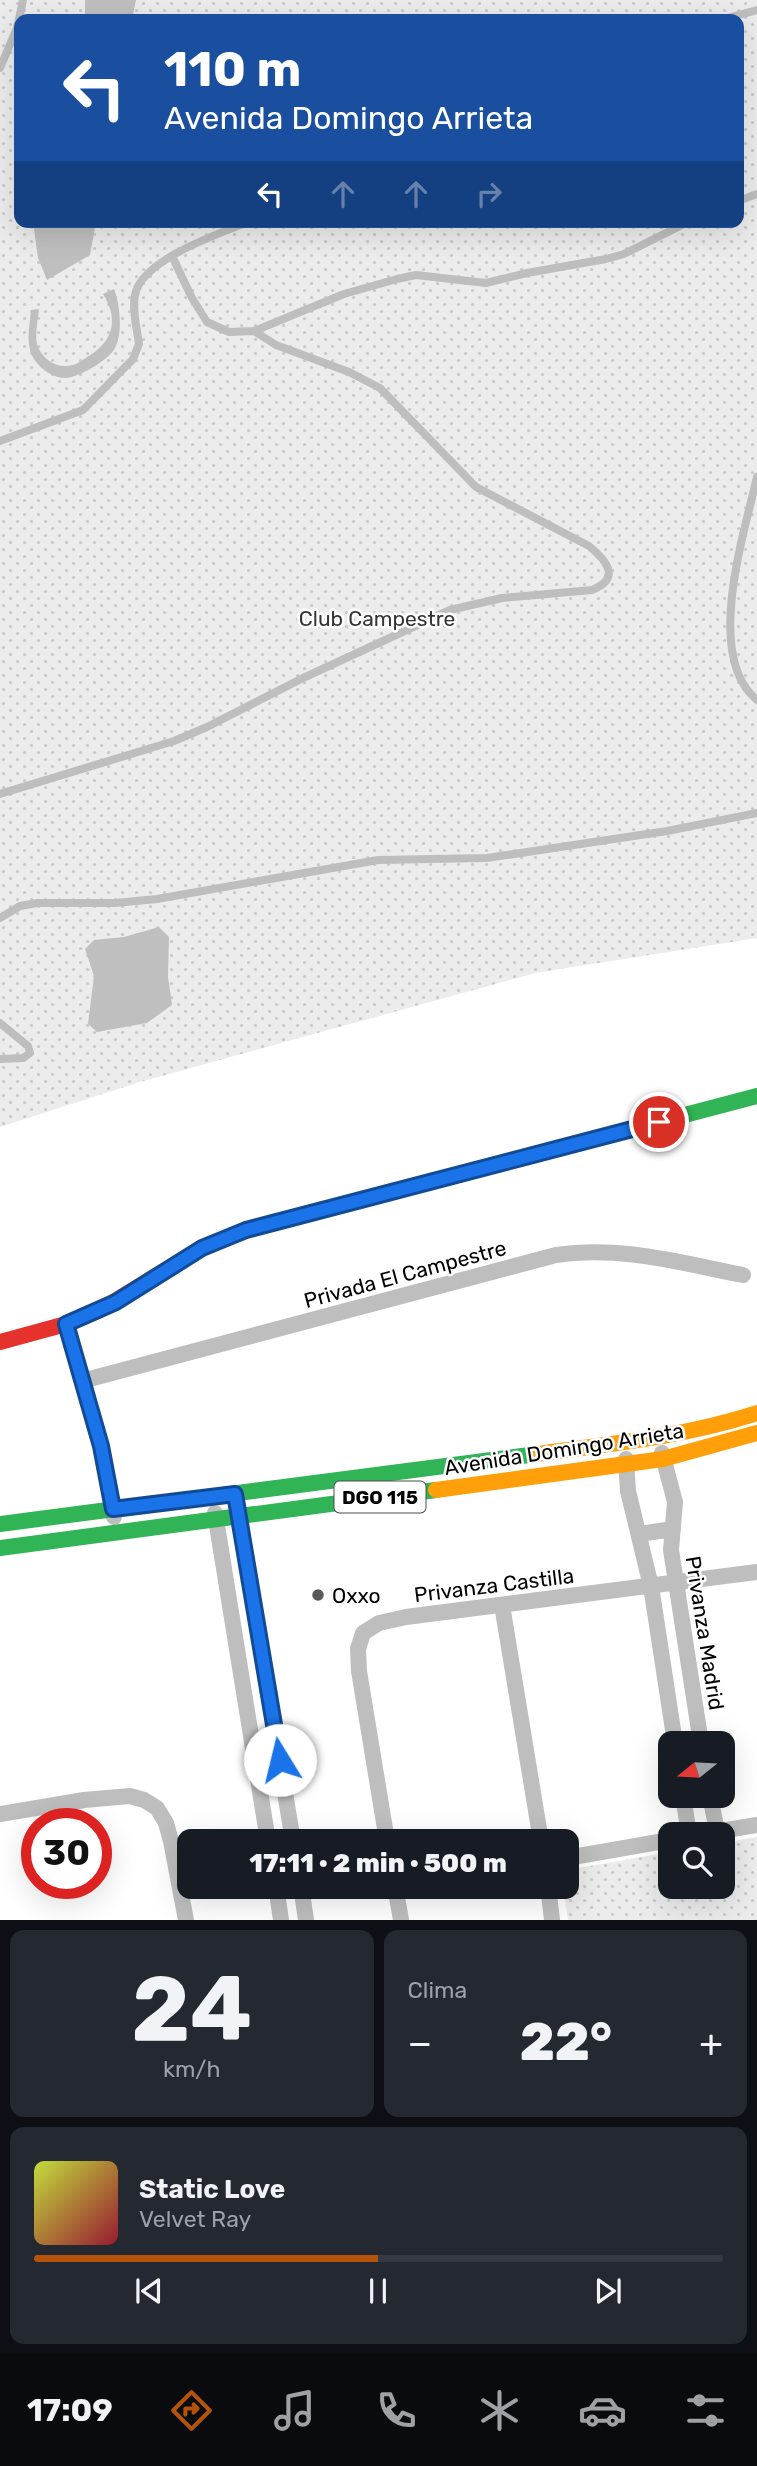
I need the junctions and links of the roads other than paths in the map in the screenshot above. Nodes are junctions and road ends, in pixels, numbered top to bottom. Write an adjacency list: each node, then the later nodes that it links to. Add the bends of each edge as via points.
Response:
1 (14, 35): 2 (lane)
2 (0, 68)
3 (235, 228): 5 (lane)
4 (676, 228): 6 (lane, via 624,254 486,283 416,275 397,279 344,294)
5 (172, 257): 6 (lane, via 207,322 229,332); 7 (lane, via 148,272 135,292 139,344 133,359 91,404)
6 (254, 331): 10 (lane, via 276,345 380,388 476,487 589,546 605,559 609,574 592,590 502,598 450,610 196,732)
7 (0, 441)
8 (757, 477): 9 (lane, via 730,605 737,675 746,692)
9 (757, 700)
10 (0, 794)
11 (757, 813): 12 (lane, via 487,858 378,860 157,898 115,903 37,902)
12 (0, 918)
13 (0, 1023): 14 (lane, via 28,1045 30,1054)
14 (0, 1059)
15 (757, 1096): 17 (main road, via 246,1230 202,1248 116,1302)
16 (743, 1275): 19 (street, Privada El Campestre, via 618,1251 556,1255)
17 (66, 1324): 18 (main road); 19 (street)
18 (0, 1342)
19 (82, 1381): 28 (street)
20 (757, 1413): 22 (main road, Avenida Domingo Arrieta / DGO 115)
21 (757, 1433): 24 (main road, Avenida Domingo Arrieta / DGO 115)
22 (658, 1437): 23 (main road, Avenida Domingo Arrieta / DGO 115); 24 (street, Privanza Madrid)
23 (625, 1442): 25 (street); 26 (main road, Avenida Domingo Arrieta / DGO 115)
24 (663, 1459): 25 (main road, Avenida Domingo Arrieta / DGO 115); 32 (street, Privanza Madrid, via 675,1502)
25 (626, 1465): 29 (main road, Avenida Domingo Arrieta / DGO 115); 34 (street)
26 (235, 1494): 27 (main road, Avenida Domingo Arrieta / DGO 115); 29 (street)
27 (212, 1497): 28 (main road, Avenida Domingo Arrieta / DGO 115); 30 (street)
28 (113, 1509): 31 (main road, Avenida Domingo Arrieta / DGO 115); 33 (street)
29 (240, 1516): 30 (main road, Avenida Domingo Arrieta / DGO 115); 45 (street)
30 (215, 1518): 33 (main road, Avenida Domingo Arrieta / DGO 115); 44 (street)
31 (0, 1524)
32 (673, 1529): 34 (street); 37 (street, Privanza Madrid)
33 (116, 1533): 35 (main road, Avenida Domingo Arrieta / DGO 115)
34 (639, 1534): 38 (street)
35 (0, 1548)
36 (757, 1572): 37 (street, Privanza Castilla)
37 (675, 1583): 38 (street, Privanza Castilla); 41 (street, Privanza Madrid)
38 (651, 1587): 39 (street, Privanza Castilla); 40 (street)
39 (502, 1605): 46 (street, Privanza Castilla, via 406,1617 379,1623 363,1633 359,1671); 47 (street)
40 (673, 1731)
41 (699, 1731)
42 (0, 1814): 55 (street, via 83,1800 130,1796 144,1800 157,1808 166,1823)
43 (757, 1825): 48 (street)
44 (266, 1829)
45 (291, 1829)
46 (385, 1829)
47 (539, 1829)
48 (735, 1829)
49 (658, 1842): 50 (street)
50 (579, 1856)
51 (278, 1899): 56 (street)
52 (303, 1899): 57 (street)
53 (397, 1899): 58 (street)
54 (550, 1899): 59 (street)
55 (186, 1920)
56 (281, 1920)
57 (306, 1920)
58 (401, 1920)
59 (552, 1920)

